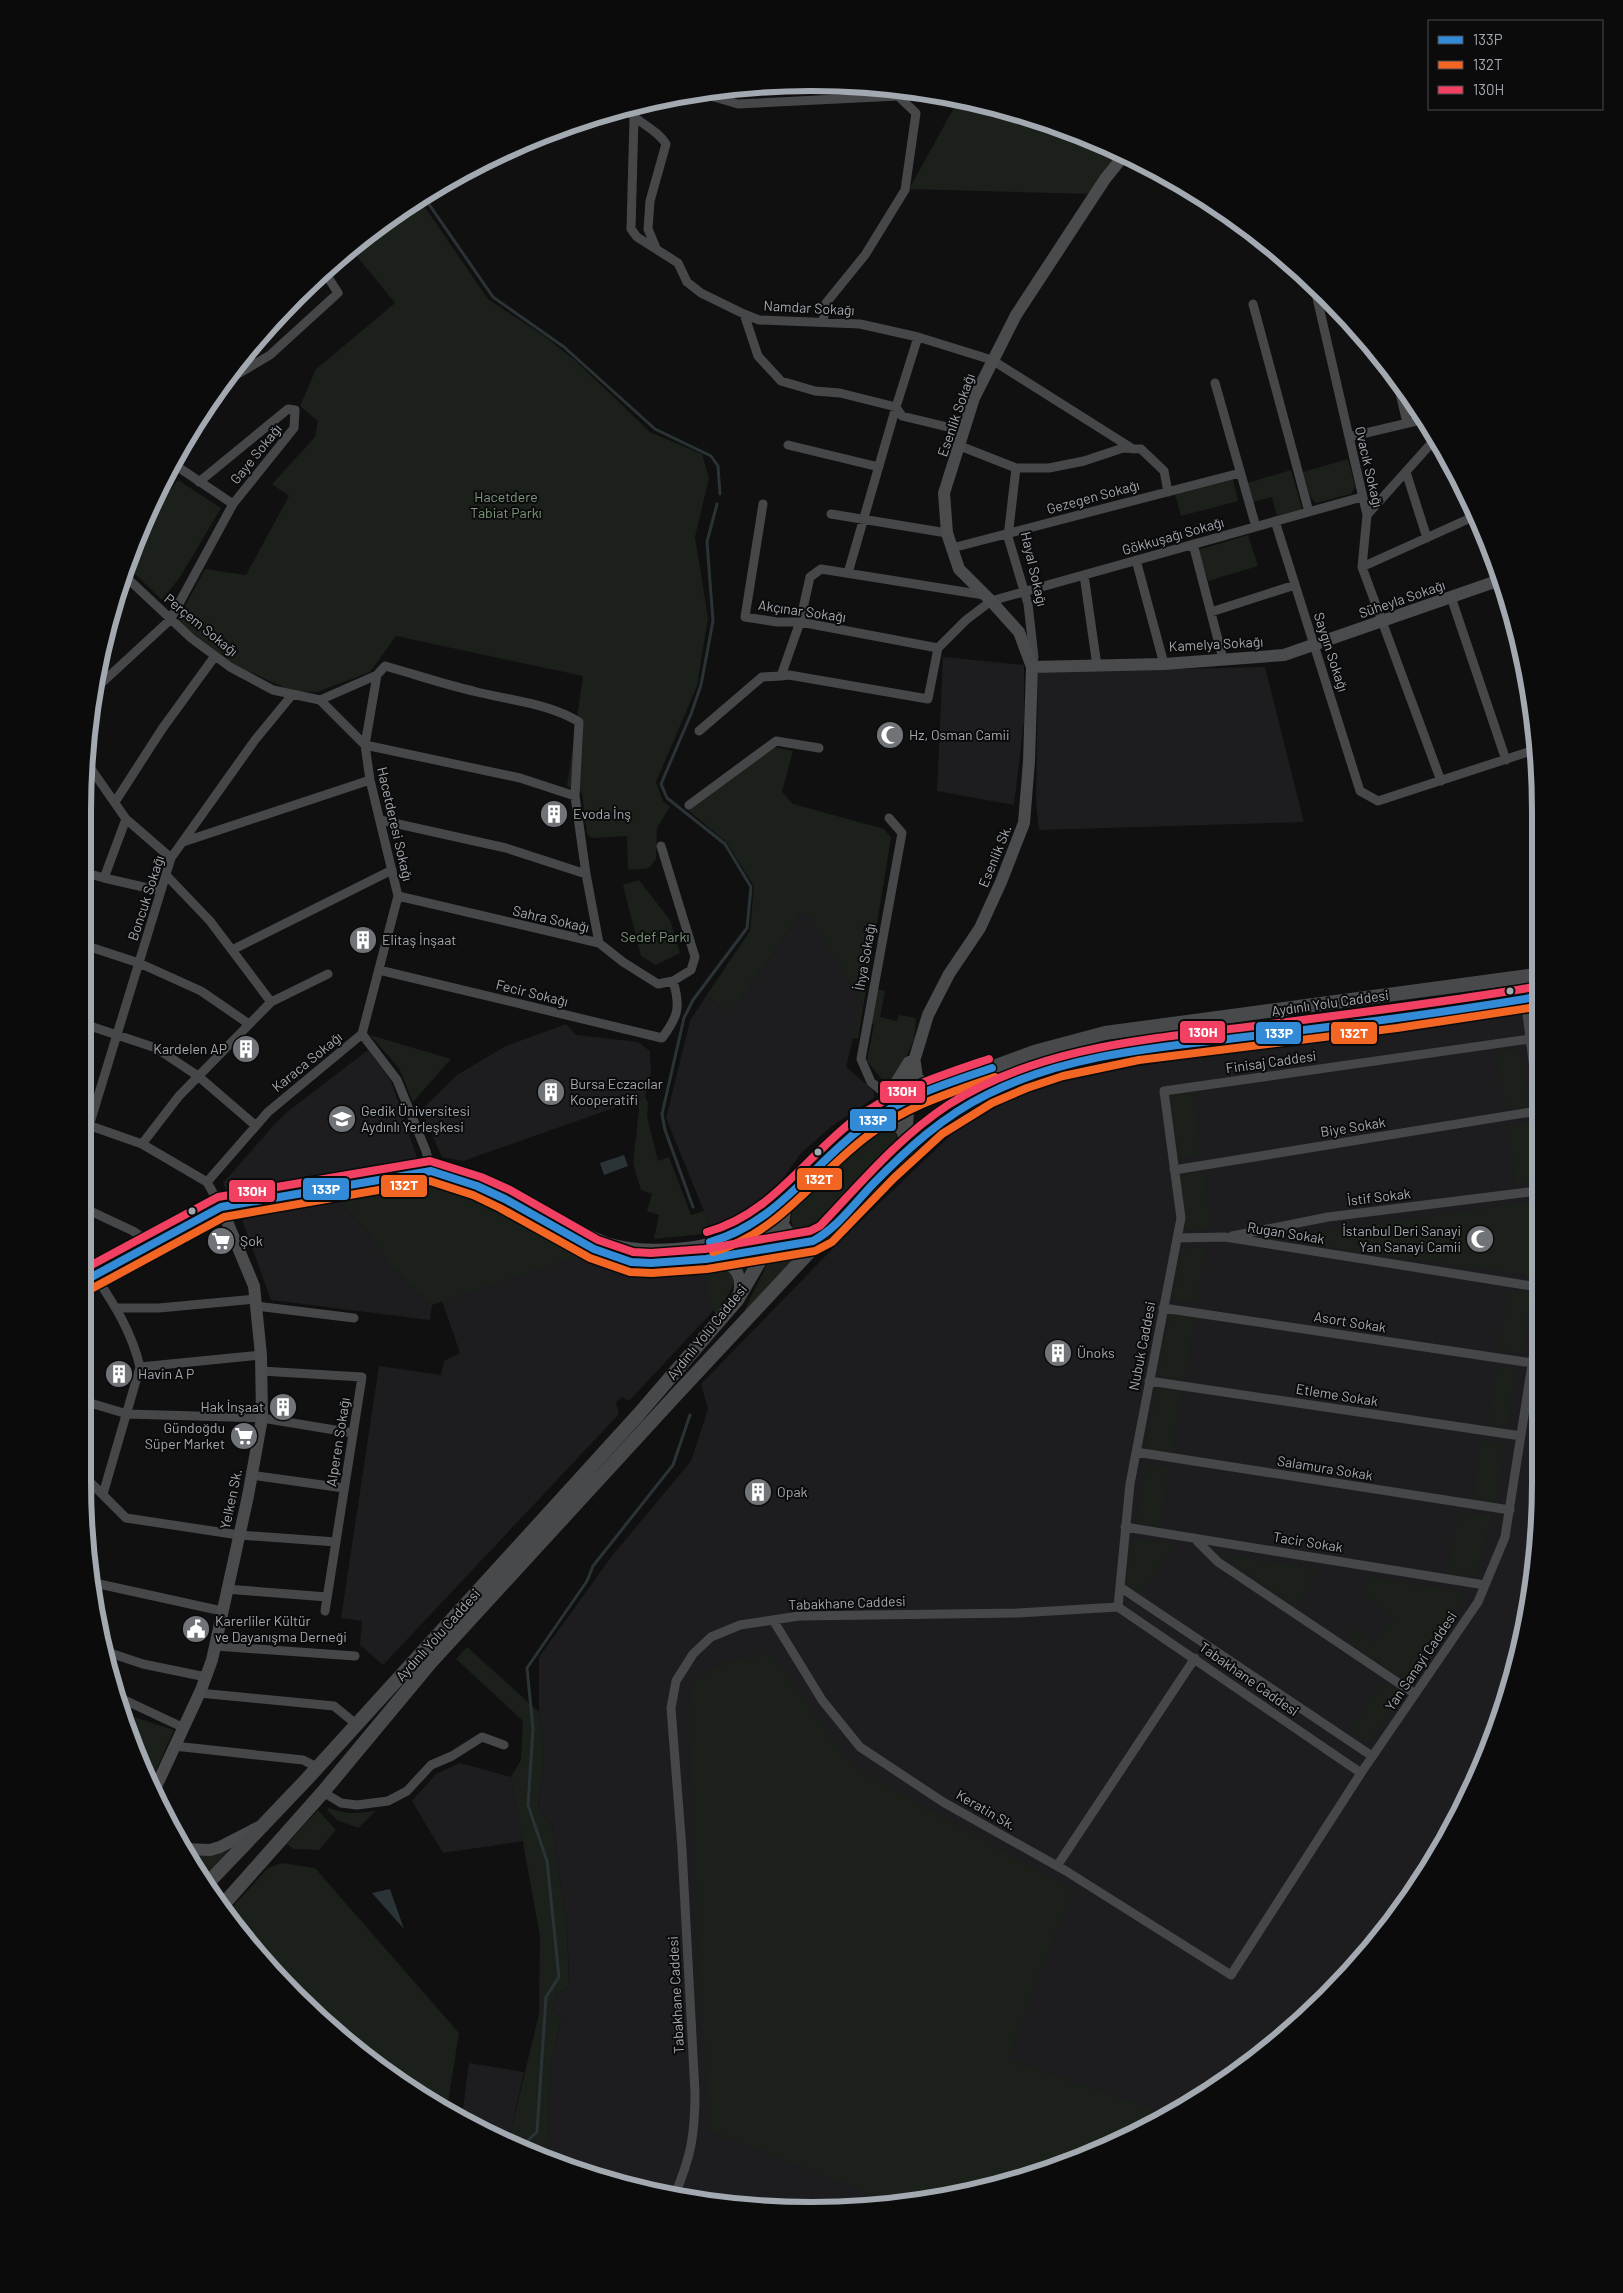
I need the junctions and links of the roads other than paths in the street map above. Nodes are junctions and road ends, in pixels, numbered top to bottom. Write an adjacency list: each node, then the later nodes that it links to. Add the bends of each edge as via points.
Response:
1 (896, 96): 3 (street, via 738,104)
2 (898, 96): 12 (street, via 916,113 905,190 865,255 826,303)
3 (715, 97)
4 (631, 115): 5 (street)
5 (634, 118): 7 (street, Namdar Sokağı, via 631,229 637,237); 7 (street, via 666,144 650,201 648,229)
6 (1119, 161): 14 (street, Esenlik Sokağı, via 1016,315)
7 (656, 248): 11 (street, Namdar Sokağı, via 678,263 687,282 701,293)
8 (328, 278): 15 (street, via 338,293 270,355)
9 (1317, 298): 22 (street, Ovacık Sokağı)
10 (1253, 304): 37 (street)
11 (744, 314): 12 (street, Namdar Sokağı, via 759,320); 18 (street, via 758,356 781,381)
12 (823, 322): 13 (street, Namdar Sokağı, via 860,324)
13 (918, 337): 14 (street, Namdar Sokağı); 18 (street)
14 (992, 360): 21 (street, Esenlik Sokağı, via 974,398); 26 (street, Namdar Sokağı)
15 (240, 373)
16 (1215, 383): 31 (street)
17 (1401, 399): 20 (street)
18 (896, 407): 21 (street, via 902,416); 27 (street)
19 (1416, 421): 20 (street)
20 (1407, 423): 22 (street)
21 (964, 431): 25 (street, Esenlik Sokağı)
22 (1349, 437): 34 (street, Ovacık Sokağı)
23 (1431, 444): 30 (street)
24 (788, 445): 27 (street)
25 (960, 446): 29 (street); 44 (street, Esenlik Sokağı, via 944,493)
26 (1133, 448): 29 (street, via 1049,468); 33 (street, Namdar Sokağı, via 1141,449 1164,471)
27 (879, 467): 40 (street)
28 (179, 468): 32 (street)
29 (1016, 468): 45 (street, Hayal Sokağı)
30 (1406, 472): 39 (street); 46 (street)
31 (1240, 473): 33 (street, Gezegen Sokağı); 43 (street)
32 (198, 482): 35 (street); 35 (street, Gaye Sokağı, via 288,409 295,410 294,428)
33 (1168, 492): 45 (street, Gezegen Sokağı)
34 (1362, 497): 37 (street, Gökkuşağı Sokağı); 39 (street, Ovacık Sokağı)
35 (233, 504): 60 (street, Gaye Sokağı)
36 (763, 504): 61 (street, Akçınar Sokağı, via 745,617)
37 (1309, 512): 42 (street, Gökkuşağı Sokağı)
38 (831, 514): 40 (street)
39 (1366, 515): 50 (street, Ovacık Sokağı)
40 (863, 519): 44 (street); 51 (street)
41 (1469, 519): 46 (street)
42 (1275, 521): 43 (street, Gökkuşağı Sokağı); 55 (street, Saygın Sokağı)
43 (1256, 527): 47 (street, Gökkuşağı Sokağı)
44 (947, 533): 48 (street, Esenlik Sokağı)
45 (1008, 534): 48 (street, Gezegen Sokağı); 56 (street, Hayal Sokağı)
46 (1426, 538): 50 (street)
47 (1193, 544): 49 (street, Gökkuşağı Sokağı); 59 (street)
48 (952, 548): 58 (street, Esenlik Sokağı, via 959,569)
49 (1136, 560): 52 (street, Gökkuşağı Sokağı); 67 (street, Kamelya Sokağı)
50 (1362, 567): 62 (street, Ovacık Sokağı)
51 (848, 574): 58 (street); 61 (street, via 821,569 810,577)
52 (1084, 575): 56 (street, Gökkuşağı Sokağı); 69 (street)
53 (128, 582): 60 (street, Perçem Sokağı)
54 (1495, 582): 57 (street, Süheyla Sokağı)
55 (1295, 585): 59 (street); 63 (street, Saygın Sokağı)
56 (1024, 591): 58 (street, Gökkuşağı Sokağı); 68 (street, Hayal Sokağı, via 1034,657)
57 (1451, 597): 62 (street, Süheyla Sokağı); 79 (street)
58 (988, 598): 64 (street); 68 (street, Esenlik Sokağı, via 1019,632)
59 (1211, 612): 66 (street)
60 (170, 620): 65 (street, Perçem Sokağı); 72 (street, Gaye Sokağı)
61 (800, 622): 64 (street, Akçınar Sokağı); 71 (street)
62 (1382, 622): 63 (street, Süheyla Sokağı); 82 (street, Ovacık Sokağı)
63 (1314, 646): 66 (street, Kamelya Sokağı, via 1284,654); 82 (street, Saygın Sokağı, via 1360,790 1378,801)
64 (938, 648): 71 (street, via 928,699)
65 (215, 656): 73 (street, Perçem Sokağı, via 274,690); 84 (street, via 162,728)
66 (1223, 659): 67 (street, Kamelya Sokağı)
67 (1164, 664): 69 (street)
68 (1032, 666): 69 (street); 114 (street, Esenlik Sk., via 1024,823 987,913 937,996)
69 (1097, 666)
70 (377, 675): 74 (street); 76 (street, Hacetderesi Sokağı); 83 (street, via 385,666 554,711 579,722)
71 (781, 676): 75 (street, via 762,678)
72 (104, 679)
73 (292, 695): 74 (street, Perçem Sokağı); 89 (street, Boncuk Sokağı, via 255,740)
74 (320, 700): 76 (street)
75 (700, 731)
76 (365, 745): 81 (street, Hacetderesi Sokağı); 83 (street, via 520,778)
77 (819, 748): 85 (street, via 776,741)
78 (1529, 752): 79 (street)
79 (1506, 760): 82 (street)
80 (93, 771): 84 (street)
81 (370, 780): 88 (street, Hacetderesi Sokağı); 89 (street)
82 (1441, 781)
83 (576, 796): 94 (street)
84 (115, 802): 87 (street)
85 (689, 805)
86 (889, 818): 121 (street, İhya Sokağı, via 902,833 861,1059 871,1082)
87 (126, 819): 91 (street); 96 (street)
88 (380, 820): 92 (street, Hacetderesi Sokağı); 94 (street, via 506,848)
89 (183, 842): 91 (street, Boncuk Sokağı)
90 (660, 846): 106 (street, via 695,957 691,970)
91 (171, 858): 95 (street, Boncuk Sokağı)
92 (392, 870): 98 (street, Hacetderesi Sokağı); 101 (street)
93 (91, 874): 96 (street)
94 (586, 874): 99 (street)
95 (166, 875): 97 (street, Boncuk Sokağı); 101 (street, via 210,921)
96 (104, 878): 97 (street)
97 (161, 891): 102 (street, Boncuk Sokağı)
98 (398, 896): 99 (street, Sahra Sokağı); 103 (street, Hacetderesi Sokağı)
99 (599, 943): 106 (street, Sahra Sokağı, via 658,984)
100 (91, 947): 102 (street)
101 (232, 950): 108 (street)
102 (139, 963): 109 (street, via 201,991); 113 (street, Boncuk Sokağı)
103 (379, 970): 106 (street, Fecir Sokağı, via 662,1038 678,1011); 112 (street, Hacetderesi Sokağı)
104 (328, 974): 108 (street)
105 (1532, 976): 119 (main road, Aydınlı Yolu Caddesi, via 1105,1032 1034,1052)
106 (673, 981)
107 (1530, 998): 110 (street); 132 (main road, Aydınlı Yolu Caddesi, via 1085,1059 1020,1079 984,1096 940,1124)
108 (271, 1002): 109 (street)
109 (250, 1024): 118 (street)
110 (1532, 1024): 115 (street)
111 (91, 1026): 113 (street)
112 (362, 1034): 126 (street, Karaca Sokağı); 134 (street, Karaca Sokağı, via 397,1080)
113 (118, 1035): 118 (street, via 156,1048); 124 (street, Boncuk Sokağı)
114 (921, 1038): 117 (street, Esenlik Sk.); 121 (street, Esenlik Sk.)
115 (1530, 1039): 116 (street); 120 (street, Finisaj Caddesi)
116 (1532, 1054)
117 (915, 1058): 119 (street, via 917,1078 930,1085); 122 (street, Esenlik Sk.)
118 (198, 1076): 126 (street); 130 (street)
119 (946, 1084): 122 (main road, Aydınlı Yolu Caddesi)
120 (1164, 1091): 133 (street, Nubuk Caddesi)
121 (888, 1096): 129 (street, Esenlik Sk.)
122 (907, 1100): 125 (main road, Aydınlı Yolu Caddesi); 128 (street, Esenlik Sk.)
123 (1532, 1112): 133 (street, Biye Sokak)
124 (91, 1113)
125 (868, 1122): 128 (main road, via 890,1119 904,1129); 129 (main road, Aydınlı Yolu Caddesi)
126 (255, 1125): 135 (street, Karaca Sokağı)
127 (91, 1126): 130 (street)
128 (906, 1138): 132 (main road)
129 (844, 1142): 131 (main road, Aydınlı Yolu Caddesi)
130 (142, 1144): 135 (street)
131 (821, 1162): 137 (street, via 781,1204 743,1232 688,1247 642,1251 623,1249); 138 (main road, Aydınlı Yolu Caddesi)
132 (893, 1166): 141 (main road, Aydınlı Yolu Caddesi)
133 (1174, 1170): 142 (street, Nubuk Caddesi, via 1181,1218)
134 (431, 1171): 137 (street); 139 (street)
135 (206, 1182): 139 (street)
136 (1532, 1192): 143 (street, İstif Sokak, via 1328,1217)
137 (506, 1199): 147 (street, via 576,1240 631,1262)
138 (785, 1206): 144 (main road, via 782,1225 786,1232 797,1240); 146 (main road, Aydınlı Yolu Caddesi)
139 (221, 1207): 145 (street); 152 (street, Yelken Sk., via 254,1286)
140 (91, 1211): 145 (street)
141 (826, 1234): 144 (main road); 201 (main road, Aydınlı Yolu Caddesi, via 432,1662)
142 (1177, 1238): 143 (street, Rugan Sokak); 154 (street, Nubuk Caddesi)
143 (1225, 1238): 150 (street, Rugan Sokak)
144 (806, 1241): 146 (street)
145 (151, 1244): 148 (street)
146 (765, 1249): 147 (street); 151 (main road, Aydınlı Yolu Caddesi)
147 (706, 1259): 151 (street, via 724,1260 738,1272 741,1288)
148 (91, 1277)
149 (91, 1279): 153 (street)
150 (1532, 1286)
151 (737, 1300): 193 (main road, Aydınlı Yolu Caddesi, via 638,1415)
152 (256, 1303): 153 (street); 155 (street); 156 (street, Yelken Sk.)
153 (117, 1308): 158 (street)
154 (1163, 1308): 157 (street, Asort Sokak); 160 (street, Nubuk Caddesi)
155 (354, 1318)
156 (261, 1355): 158 (street); 159 (street, Yelken Sk.)
157 (1532, 1363): 165 (street, Yan Sanayi Caddesi)
158 (140, 1367): 162 (street)
159 (261, 1371): 163 (street, Yelken Sk.); 164 (street, Alperen Sokağı, via 362,1377)
160 (1149, 1381): 165 (street, Etleme Sokak); 166 (street, Nubuk Caddesi)
161 (91, 1403): 162 (street)
162 (127, 1414): 163 (street); 170 (street)
163 (262, 1418): 164 (street); 167 (street, Yelken Sk.)
164 (353, 1433): 169 (street, Alperen Sokağı)
165 (1521, 1436): 171 (street, Yan Sanayi Caddesi)
166 (1136, 1452): 171 (street, Salamura Sokak); 172 (street, Nubuk Caddesi)
167 (252, 1475): 169 (street); 173 (street, Yelken Sk.)
168 (91, 1483): 170 (street)
169 (344, 1488): 175 (street, Alperen Sokağı)
170 (103, 1494): 173 (street, via 126,1518)
171 (1510, 1510): 177 (street, Yan Sanayi Caddesi, via 1506,1537)
172 (1125, 1527): 174 (street, Tacir Sokak); 178 (street, Nubuk Caddesi)
173 (239, 1535): 175 (street); 179 (street, Yelken Sk.)
174 (1194, 1538): 177 (street, Tacir Sokak); 191 (street, via 1218,1562)
175 (336, 1542): 180 (street, Alperen Sokağı)
176 (98, 1584): 183 (street)
177 (1485, 1585): 191 (street, Yan Sanayi Caddesi, via 1478,1602)
178 (1120, 1587): 181 (street, Nubuk Caddesi); 197 (street)
179 (226, 1589): 180 (street); 183 (street, Yelken Sk.)
180 (327, 1597): 182 (street, Alperen Sokağı)
181 (1118, 1607): 184 (street, Tabakhane Caddesi, via 1018,1613 799,1616); 188 (street, Tabakhane Caddesi)
182 (325, 1611)
183 (222, 1612): 185 (street, Yelken Sk.)
184 (773, 1620): 204 (street, Keratin Sk., via 822,1700 860,1747 943,1802); 208 (street, Tabakhane Caddesi, via 740,1626 712,1637 693,1654 676,1681 671,1708 695,2093 695,2130 685,2172)
185 (215, 1646): 187 (street); 189 (street, Yelken Sk.)
186 (113, 1654): 189 (street, via 143,1664)
187 (355, 1656)
188 (1195, 1658): 199 (street, Tabakhane Caddesi); 204 (street)
189 (206, 1677): 190 (street, Yelken Sk.)
190 (199, 1693): 193 (street, via 334,1706); 194 (street, Yelken Sk.)
191 (1415, 1694): 197 (street, Yan Sanayi Caddesi)
192 (125, 1700): 194 (street)
193 (356, 1724): 198 (main road, Aydınlı Yolu Caddesi)
194 (182, 1727): 195 (street, Yelken Sk.)
195 (174, 1746): 198 (street, via 303,1760); 200 (street, Yelken Sk.)
196 (504, 1746): 201 (street, via 482,1737 431,1765 407,1791 388,1801 357,1805 341,1803)
197 (1372, 1756): 199 (street, Yan Sanayi Caddesi)
198 (317, 1767): 202 (main road, Aydınlı Yolu Caddesi)
199 (1361, 1773): 207 (street, Yan Sanayi Caddesi)
200 (157, 1781)
201 (323, 1792): 206 (main road, Aydınlı Yolu Caddesi)
202 (263, 1824): 203 (street, via 215,1848); 205 (main road, Aydınlı Yolu Caddesi)
203 (192, 1849)
204 (1057, 1866): 207 (street, Keratin Sk.)
205 (211, 1879)
206 (226, 1901)
207 (1232, 1975)
208 (677, 2189)

